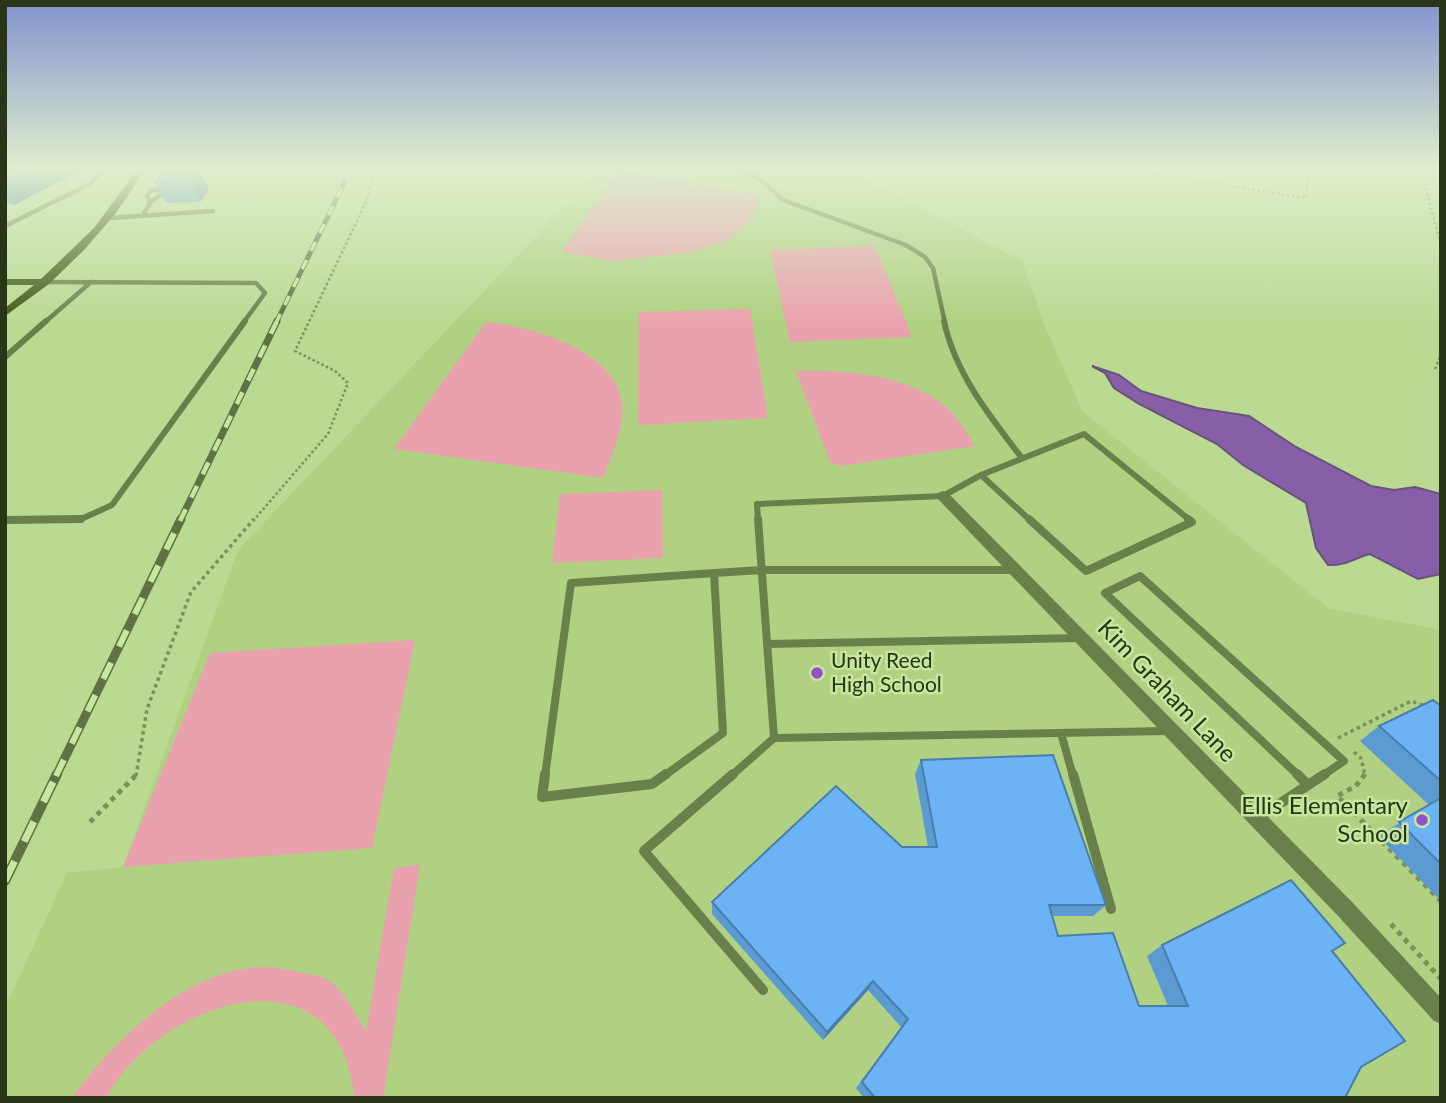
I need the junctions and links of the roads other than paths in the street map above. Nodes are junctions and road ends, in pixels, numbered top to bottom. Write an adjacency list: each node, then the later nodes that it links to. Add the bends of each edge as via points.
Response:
1 (108, 220): 5 (main road)
2 (839, 220): 8 (lane, via 906,245 925,257 933,268 950,341 966,379)
3 (91, 281): 5 (lane); 7 (lane); 11 (lane, via 256,283 265,293 111,505 79,520)
4 (5, 282): 5 (main road)
5 (46, 282): 6 (main road)
6 (5, 313)
7 (5, 357)
8 (1022, 458): 9 (lane); 9 (lane, via 1084,434 1192,522 1086,571)
9 (981, 475): 10 (lane)
10 (943, 496): 12 (lane, via 757,504); 13 (street, Kim Graham Lane)
11 (5, 520)
12 (762, 570): 13 (lane); 14 (lane); 16 (lane)
13 (1016, 570): 15 (street, Kim Graham Lane)
14 (714, 573): 14 (lane, via 723,733 652,784 542,797 571,583)
15 (1081, 638): 16 (lane); 17 (street, Kim Graham Lane)
16 (767, 644): 19 (lane)
17 (1171, 731): 18 (lane); 21 (street, Kim Graham Lane)
18 (1061, 733): 19 (lane); 22 (lane)
19 (774, 738): 23 (lane, via 644,851)
20 (1309, 785): 20 (lane, via 1344,761 1140,576 1105,593); 21 (lane)
21 (1257, 819): 24 (street, Kim Graham Lane)
22 (1111, 909)
23 (763, 990)
24 (1441, 1014)

